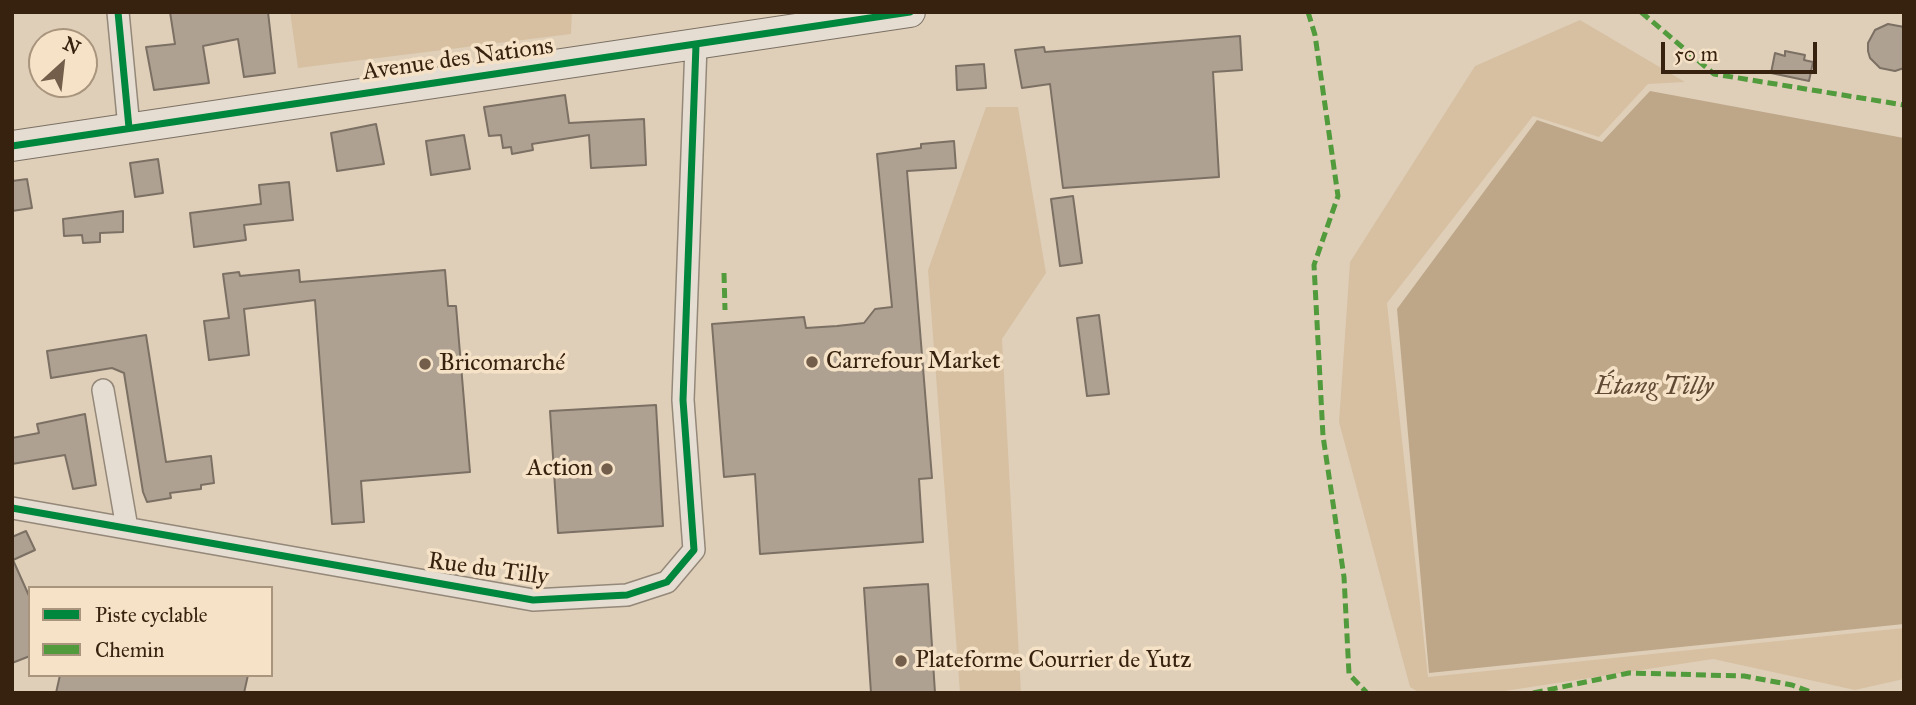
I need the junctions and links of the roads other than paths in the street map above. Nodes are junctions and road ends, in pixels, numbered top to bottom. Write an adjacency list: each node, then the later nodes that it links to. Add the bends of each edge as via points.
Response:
1 (118, 12): 4 (street)
2 (910, 12): 3 (main road, Avenue des Nations)
3 (696, 45): 4 (main road, Avenue des Nations); 8 (street, Rue du Tilly, via 683,400 694,550 667,582 627,595 533,600)
4 (129, 128): 5 (main road, Avenue des Nations)
5 (12, 146)
6 (103, 390): 8 (street)
7 (12, 508): 8 (street, Rue du Tilly)
8 (127, 528)

